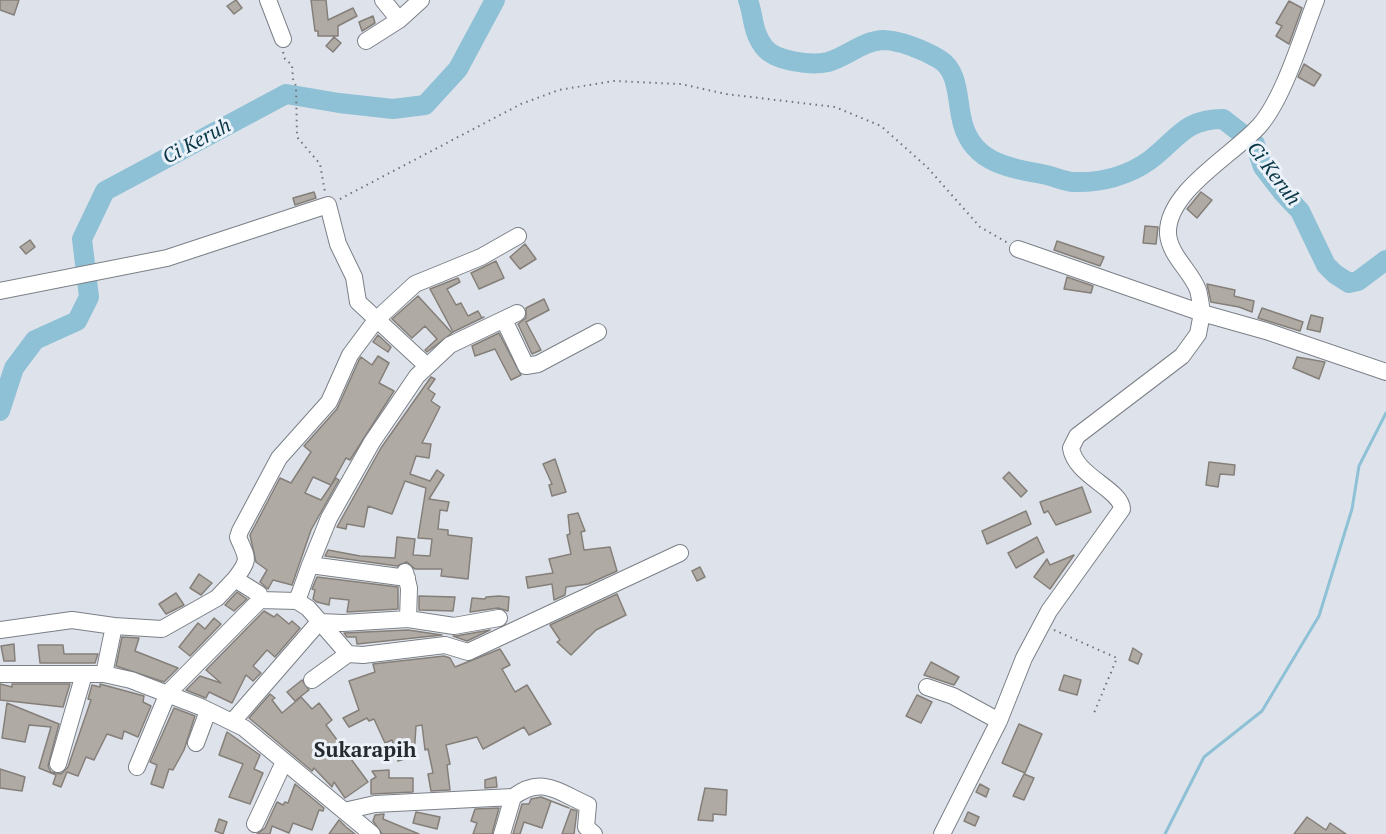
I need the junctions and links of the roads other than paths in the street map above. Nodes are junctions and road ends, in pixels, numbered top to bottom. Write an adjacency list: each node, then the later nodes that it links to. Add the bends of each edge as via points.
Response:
1 (268, 0): 6 (street)
2 (383, 0): 5 (street)
3 (421, 0): 5 (street)
4 (1316, 0): 11 (street, via 1281,91 1260,125 1181,198 1171,218 1170,246 1198,289)
5 (399, 20): 7 (street)
6 (283, 39)
7 (366, 41)
8 (518, 236): 12 (street, via 415,284)
9 (1018, 249): 11 (street)
10 (0, 291): 12 (street, via 168,258 328,205 338,244 354,277 358,302)
11 (1202, 313): 15 (street); 35 (street, via 1198,334 1182,356 1074,440 1071,448 1075,460 1092,480 1118,499 1122,509 1068,581 1042,626 1024,658)
12 (376, 320): 14 (street); 18 (street, via 350,355 329,402 279,458 240,531 238,537 246,551 246,561)
13 (598, 332): 14 (street, via 538,364 526,366 510,316 450,345)
14 (426, 365): 17 (street, via 372,442 329,518)
15 (1386, 372)
16 (680, 553): 26 (street, via 468,652 445,645)
17 (310, 565): 20 (street); 22 (street, via 406,575)
18 (235, 579): 19 (street, via 259,594); 24 (street, via 217,598 162,629)
19 (260, 600): 20 (street); 32 (street)
20 (297, 601): 23 (street)
21 (499, 618): 22 (street, via 454,626)
22 (408, 619): 23 (street)
23 (319, 622): 26 (street); 34 (street)
24 (114, 626): 25 (street, via 72,620); 29 (street)
25 (0, 630)
26 (348, 654): 30 (street)
27 (0, 674): 28 (street)
28 (84, 674): 29 (street); 38 (street)
29 (104, 674): 32 (street)
30 (312, 680)
31 (927, 687): 35 (street, via 953,696)
32 (168, 693): 33 (street); 39 (street)
33 (208, 711): 34 (street); 36 (street)
34 (233, 721): 37 (street)
35 (999, 722): 46 (street)
36 (196, 743)
37 (284, 762): 41 (street); 42 (street)
38 (58, 764)
39 (138, 767)
40 (513, 797): 41 (street, via 375,804); 44 (street); 45 (street, via 527,787 543,786 586,805 586,827)
41 (344, 811): 43 (street)
42 (255, 824)
43 (372, 834)
44 (502, 834)
45 (594, 834)
46 (942, 834)

